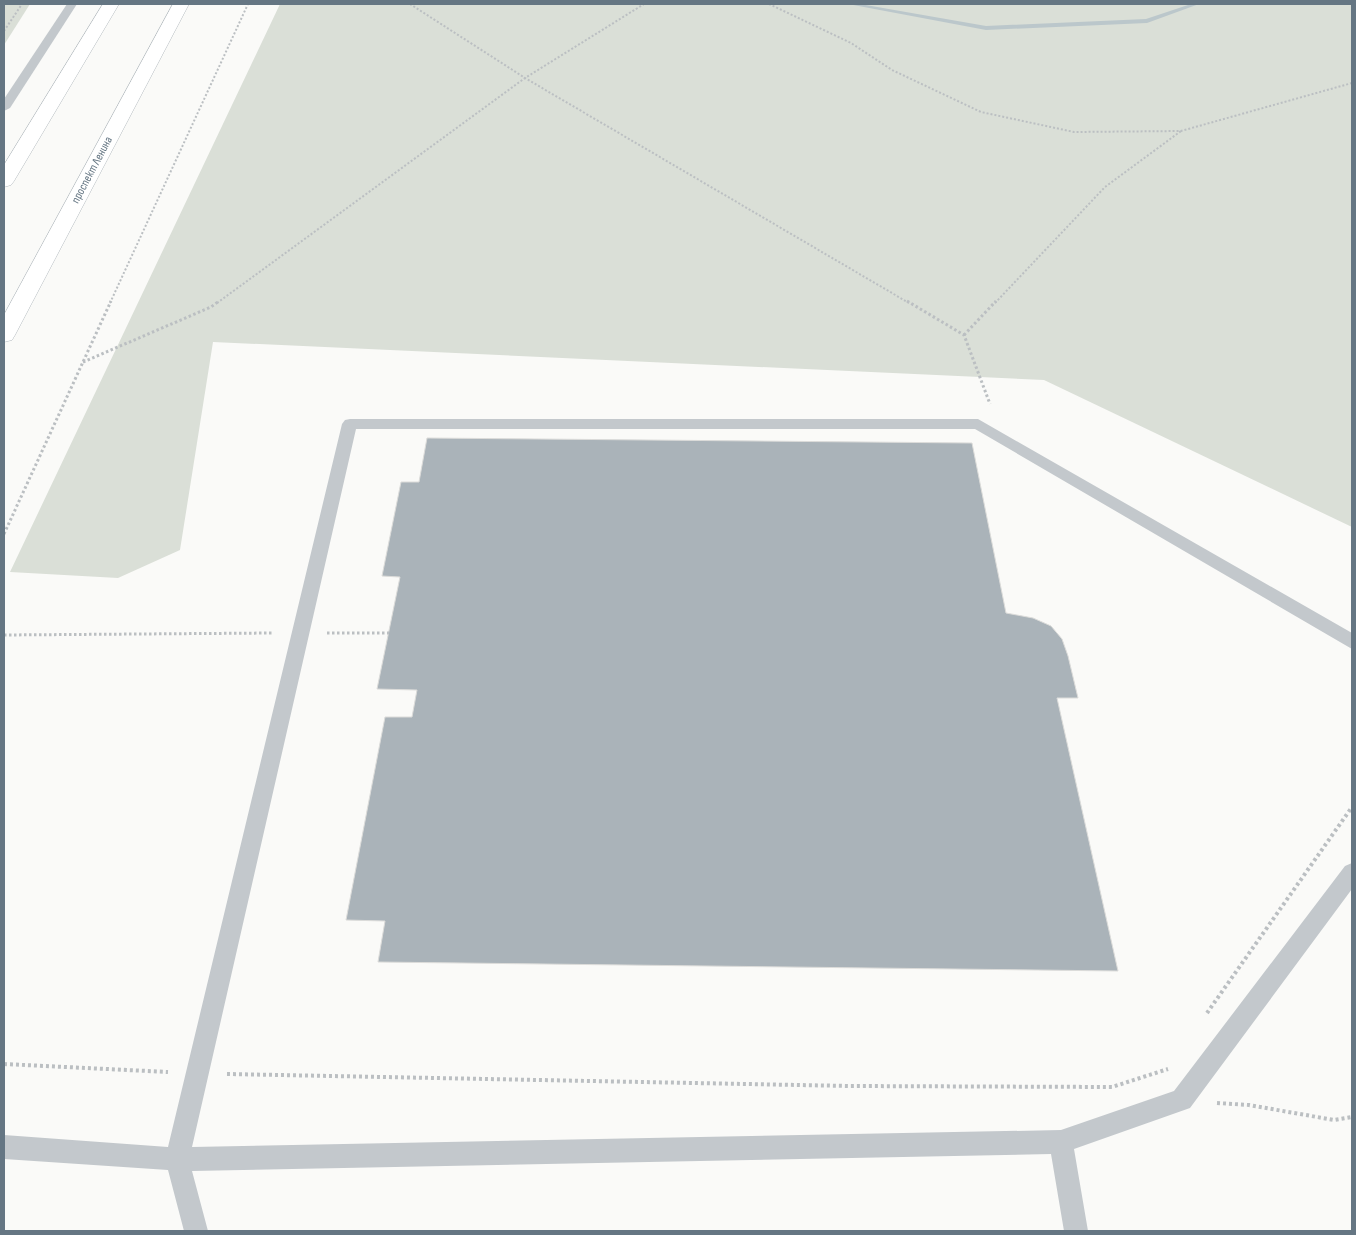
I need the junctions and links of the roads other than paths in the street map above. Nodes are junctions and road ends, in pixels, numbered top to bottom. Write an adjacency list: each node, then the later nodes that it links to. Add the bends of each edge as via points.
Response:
1 (72, 4): 4 (lane)
2 (111, 4): 5 (main road)
3 (181, 4): 6 (main road, проспект Ленина)
4 (4, 108)
5 (4, 181)
6 (4, 336)
7 (1352, 642): 11 (lane, via 978,424 350,424)
8 (1352, 873): 9 (lane, via 1182,1100)
9 (1061, 1142): 11 (lane); 13 (lane)
10 (4, 1147): 11 (lane)
11 (177, 1159): 12 (lane)
12 (196, 1231)
13 (1076, 1231)

